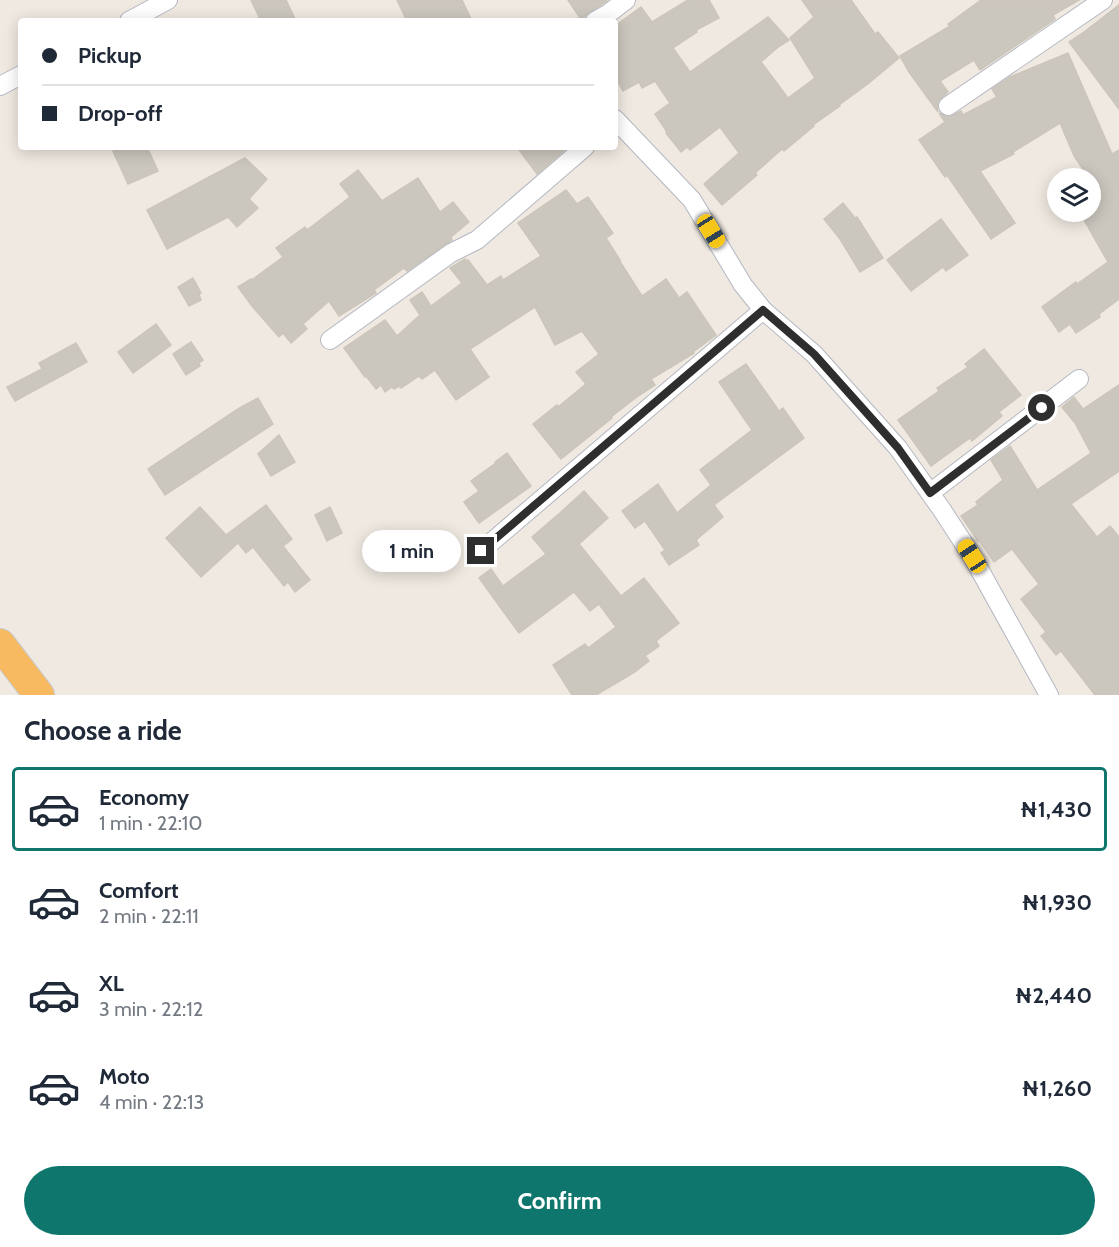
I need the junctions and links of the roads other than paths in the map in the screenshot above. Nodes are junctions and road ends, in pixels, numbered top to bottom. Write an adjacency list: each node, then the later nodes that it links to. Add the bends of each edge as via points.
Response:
1 (168, 0): 4 (street)
2 (626, 0): 5 (street)
3 (1102, 0): 8 (street)
4 (135, 18)
5 (600, 18)
6 (18, 77): 7 (street)
7 (0, 86)
8 (948, 106)
9 (618, 122): 11 (street, via 692,200 743,285)
10 (582, 150): 12 (street, via 477,240 451,253)
11 (763, 310): 14 (street, via 814,354 898,448); 15 (street)
12 (330, 340)
13 (1079, 380): 14 (street)
14 (930, 493): 18 (street, via 972,556)
15 (481, 551)
16 (0, 644): 17 (highway)
17 (39, 695)
18 (1049, 695)

